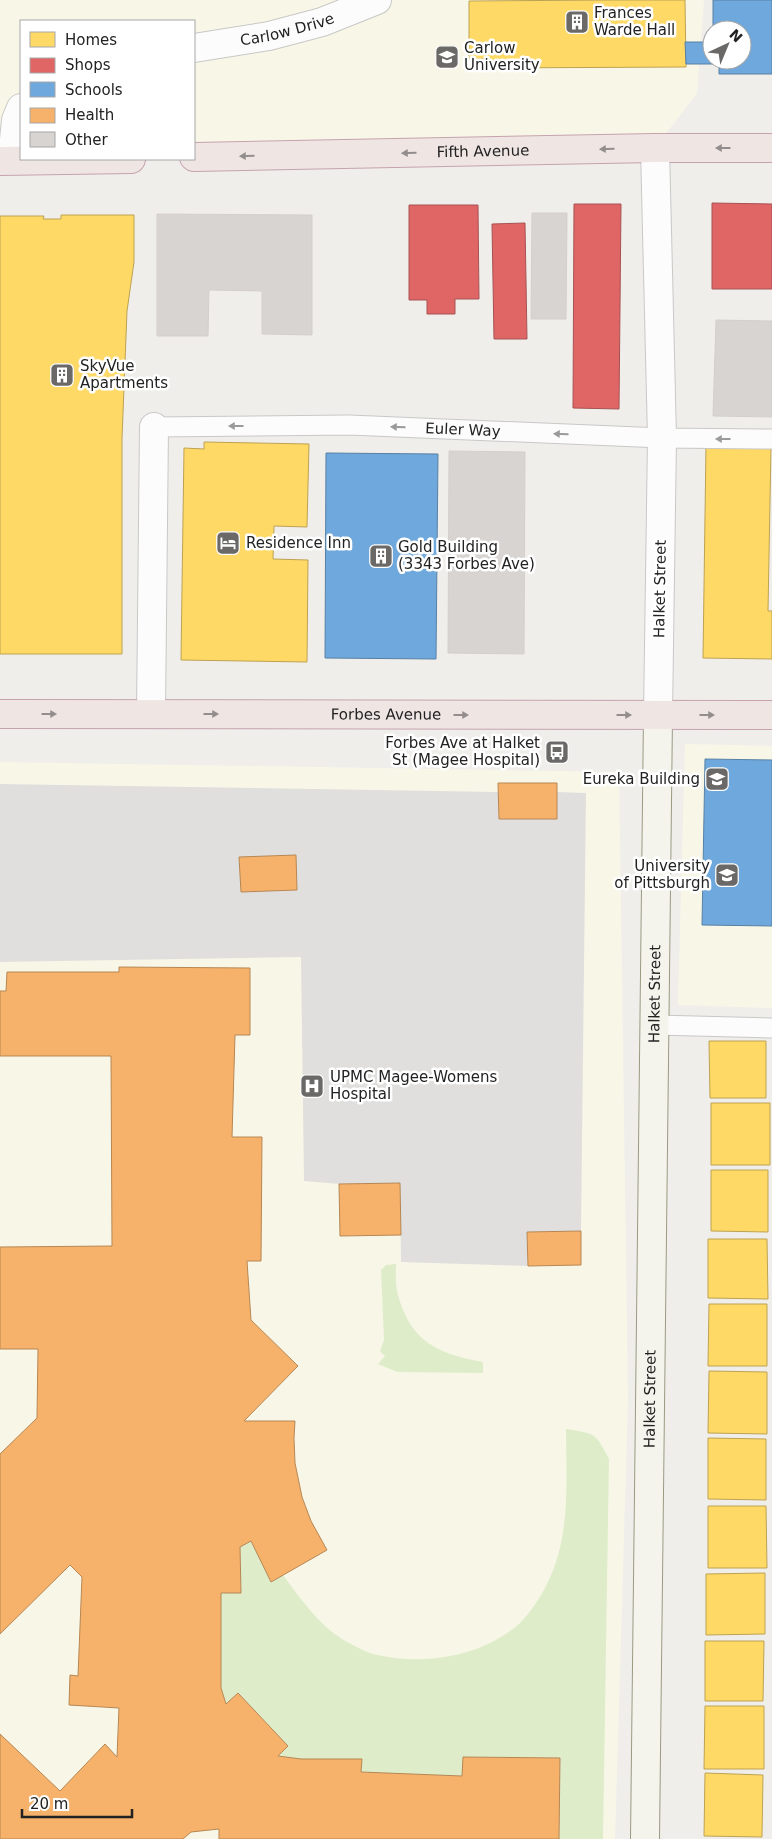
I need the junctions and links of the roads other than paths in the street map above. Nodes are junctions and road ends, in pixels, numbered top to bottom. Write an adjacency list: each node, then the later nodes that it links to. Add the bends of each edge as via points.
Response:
1 (377, 0): 2 (street, Carlow Drive, via 322,22 269,36)
2 (195, 48)
3 (20, 110): 7 (street)
4 (655, 148): 5 (highway, Fifth Avenue, one-way to 4); 6 (highway, Fifth Avenue, one-way to 6); 10 (street, Halket Street)
5 (772, 148)
6 (195, 158)
7 (6, 160): 8 (highway)
8 (20, 160)
9 (154, 427): 10 (lane, Euler Way, one-way to 9, via 349,425); 13 (street)
10 (662, 438): 11 (lane, Euler Way, one-way to 10); 14 (street, Halket Street)
11 (772, 439)
12 (0, 714): 13 (highway, Forbes Avenue, one-way to 13)
13 (151, 714): 14 (highway, Forbes Avenue, one-way to 14)
14 (658, 715): 15 (highway, Forbes Avenue, one-way to 15); 16 (main road, Halket Street)
15 (772, 715)
16 (655, 1026): 17 (lane); 18 (main road, Halket Street)
17 (772, 1028)
18 (645, 1839)

